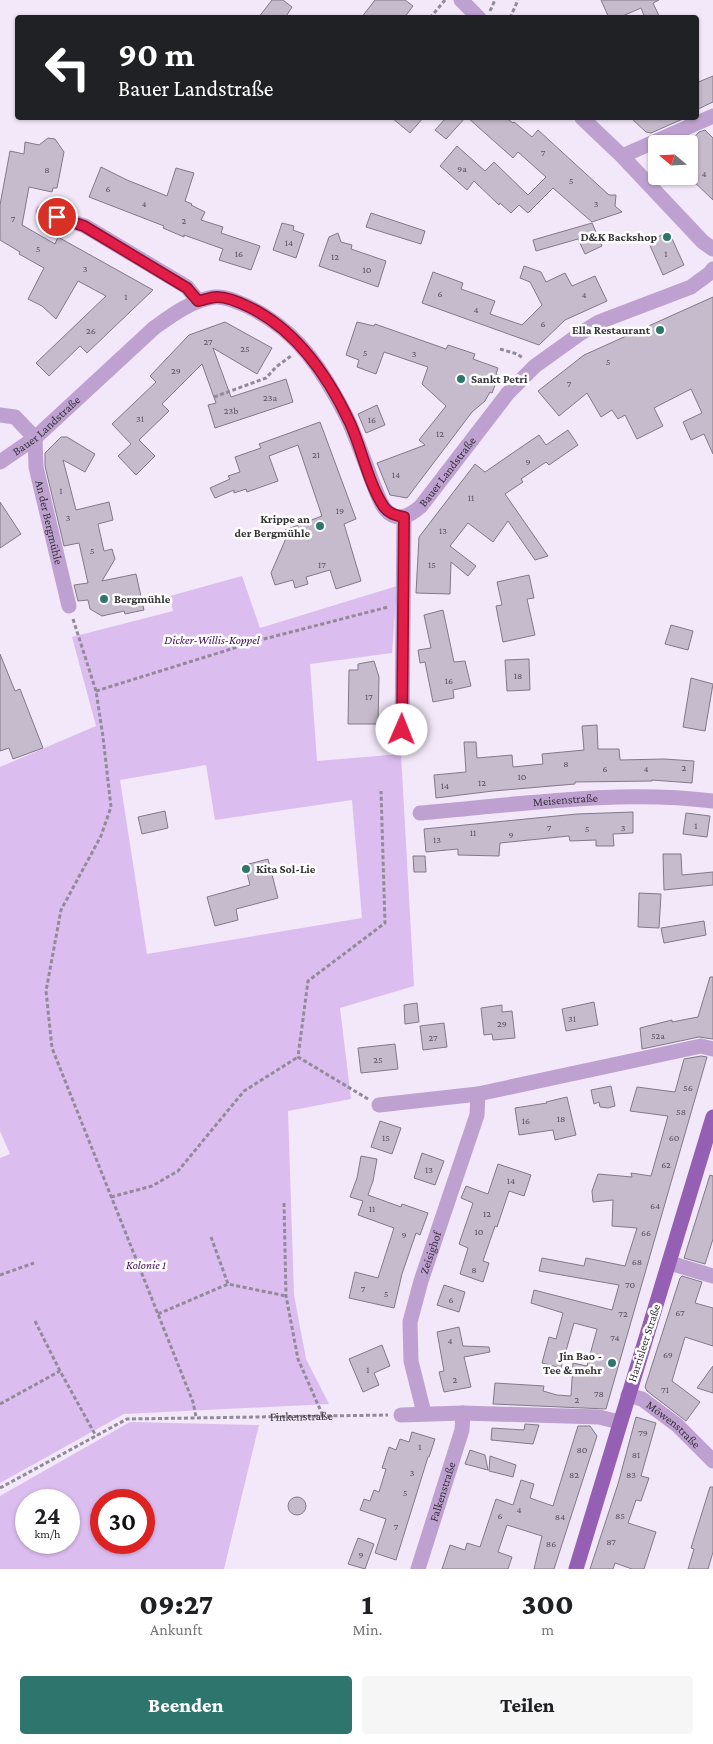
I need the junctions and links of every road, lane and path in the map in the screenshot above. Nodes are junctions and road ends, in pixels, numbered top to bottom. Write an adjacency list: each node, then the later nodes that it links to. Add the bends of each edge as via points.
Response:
1 (445, 0): 4 (path)
2 (461, 0): 5 (street)
3 (518, 0): 6 (path)
4 (432, 15)
5 (476, 15)
6 (511, 15)
7 (713, 116): 9 (street)
8 (584, 120): 9 (street)
9 (622, 156): 11 (street)
10 (43, 212): 13 (street, via 84,226 187,288)
11 (713, 249)
12 (713, 269): 21 (street, Bauer Landstraße, via 691,288 599,322 535,366 508,393 421,506)
13 (198, 301): 14 (street, Bauer Landstraße, via 216,297 234,300 277,323); 19 (street, Bauer Landstraße, via 154,328)
14 (303, 347): 17 (path, via 266,378); 21 (street, Bauer Landstraße, via 326,379 349,422 386,510)
15 (500, 349): 16 (path)
16 (516, 354)
17 (214, 397)
18 (0, 414): 19 (street, via 15,418)
19 (35, 438): 20 (street, Bauer Landstraße); 23 (street, An der Bergmühle, via 36,467)
20 (0, 462)
21 (404, 517): 22 (street)
22 (403, 603): 24 (path, via 260,640); 25 (street)
23 (69, 606): 24 (path)
24 (96, 691): 34 (path, via 112,807 101,836 61,910 46,991 52,1048)
25 (402, 730)
26 (381, 790): 30 (path, via 385,923 308,981)
27 (713, 801): 28 (street, Meisenstraße, via 681,797 585,799)
28 (420, 813)
29 (713, 1049): 31 (street, via 701,1046)
30 (298, 1057): 32 (path); 34 (path, via 244,1091 178,1171 152,1186)
31 (478, 1094): 32 (street); 48 (street, Zeisighof, via 477,1115 410,1322 411,1361)
32 (379, 1106)
33 (713, 1118): 38 (main road, Harrisleer Straße)
34 (111, 1197): 43 (path)
35 (284, 1203): 42 (path)
36 (211, 1237): 41 (path)
37 (34, 1263): 39 (path)
38 (670, 1263): 40 (street); 46 (main road, Harrisleer Straße)
39 (0, 1275)
40 (713, 1276)
41 (228, 1284): 42 (path); 43 (path)
42 (286, 1296): 51 (path, via 298,1359)
43 (158, 1314): 52 (path, via 193,1402)
44 (35, 1320): 45 (path)
45 (60, 1371): 47 (path); 54 (path)
46 (628, 1394): 53 (main road, Harrisleer Straße); 55 (street, Möwenstraße, via 642,1399 677,1425)
47 (0, 1404)
48 (424, 1413): 49 (street); 50 (street)
49 (463, 1413): 53 (street, via 599,1416); 57 (street, Falkenstraße, via 462,1430)
50 (401, 1414): 51 (path, Finkenstraße)
51 (322, 1416): 52 (path, Finkenstraße)
52 (196, 1418): 54 (path, Finkenstraße, via 127,1418)
53 (619, 1422): 58 (main road, Harrisleer Straße)
54 (96, 1436): 56 (path, Finkenstraße)
55 (713, 1461)
56 (0, 1488)
57 (418, 1569)
58 (576, 1569)

